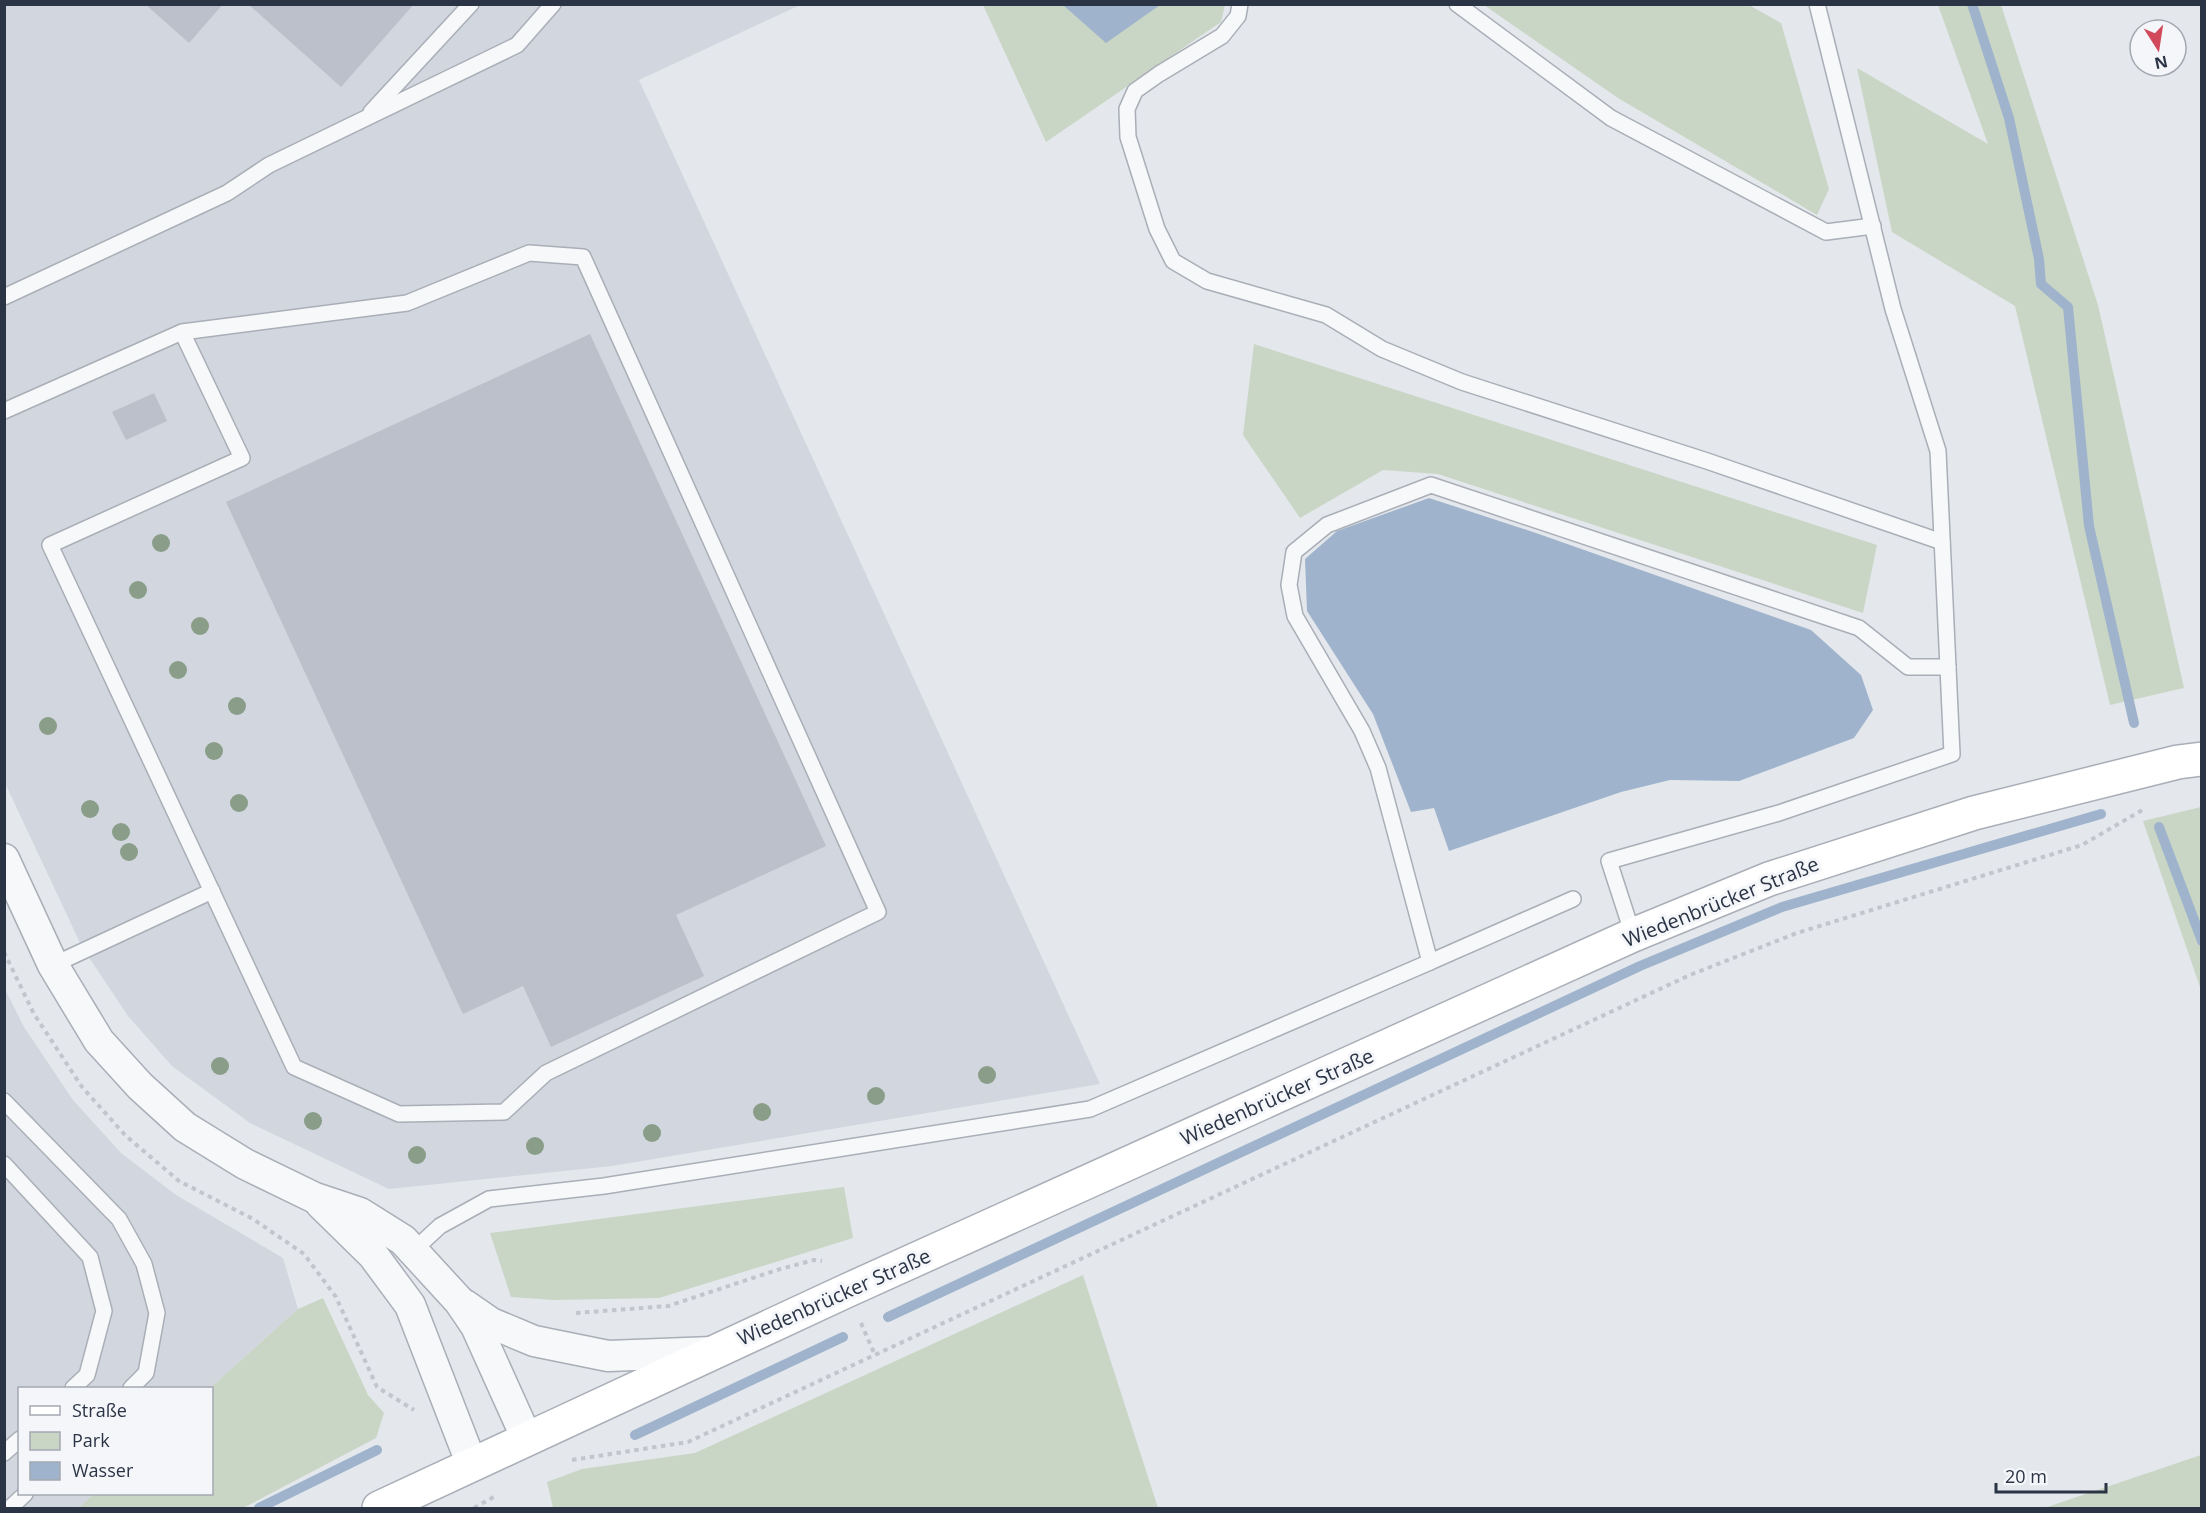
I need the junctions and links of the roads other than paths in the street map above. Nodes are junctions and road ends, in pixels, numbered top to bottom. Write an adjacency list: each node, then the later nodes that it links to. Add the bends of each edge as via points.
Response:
1 (471, 4): 6 (lane)
2 (553, 4): 6 (lane, via 517,45)
3 (1240, 4): 11 (lane, via 1238,16 1222,36 1135,91 1127,109 1128,137 1157,229 1173,261 1207,281 1326,315 1382,349 1462,382)
4 (1457, 4): 7 (lane, via 1611,118 1826,232)
5 (1817, 4): 7 (lane)
6 (365, 119): 8 (lane, via 269,165 227,193)
7 (1872, 226): 11 (lane, via 1893,309 1938,451)
8 (4, 297)
9 (182, 332): 10 (lane); 15 (lane, via 242,458 50,545); 15 (lane, via 407,303 529,253 583,257 878,912 546,1073 504,1112 399,1114 294,1067)
10 (4, 411)
11 (1942, 542): 12 (lane)
12 (1948, 667): 17 (lane, via 1952,754 1779,813 1609,861); 18 (lane, via 1908,667 1859,628 1431,485 1327,525 1294,552 1290,585 1295,616 1362,731 1378,768)
13 (2202, 759): 17 (street, Wiedenbrücker Straße, via 1974,813 1768,879)
14 (4, 860): 19 (street)
15 (212, 891): 19 (lane)
16 (1573, 899): 18 (lane)
17 (1633, 935): 25 (street, Wiedenbrücker Straße)
18 (1430, 962): 23 (lane, via 1090,1109 604,1186 489,1199 440,1226)
19 (53, 965): 22 (street, via 99,1041 185,1127 245,1164)
20 (4, 1101): 27 (lane, via 119,1219 144,1264 157,1313 146,1373)
21 (4, 1164): 26 (lane, via 90,1257 104,1311 87,1375)
22 (315, 1198): 23 (street, via 360,1214 403,1240); 31 (street, via 373,1255 410,1305)
23 (413, 1251): 24 (street)
24 (459, 1301): 25 (street, via 491,1323 534,1341 608,1356); 28 (street, via 477,1326)
25 (712, 1352): 28 (street, Wiedenbrücker Straße)
26 (75, 1387)
27 (132, 1387)
28 (527, 1439): 31 (street, Wiedenbrücker Straße)
29 (18, 1441): 30 (lane)
30 (4, 1453)
31 (472, 1465): 34 (street, Wiedenbrücker Straße)
32 (24, 1495): 33 (lane)
33 (10, 1509)
34 (379, 1509)

